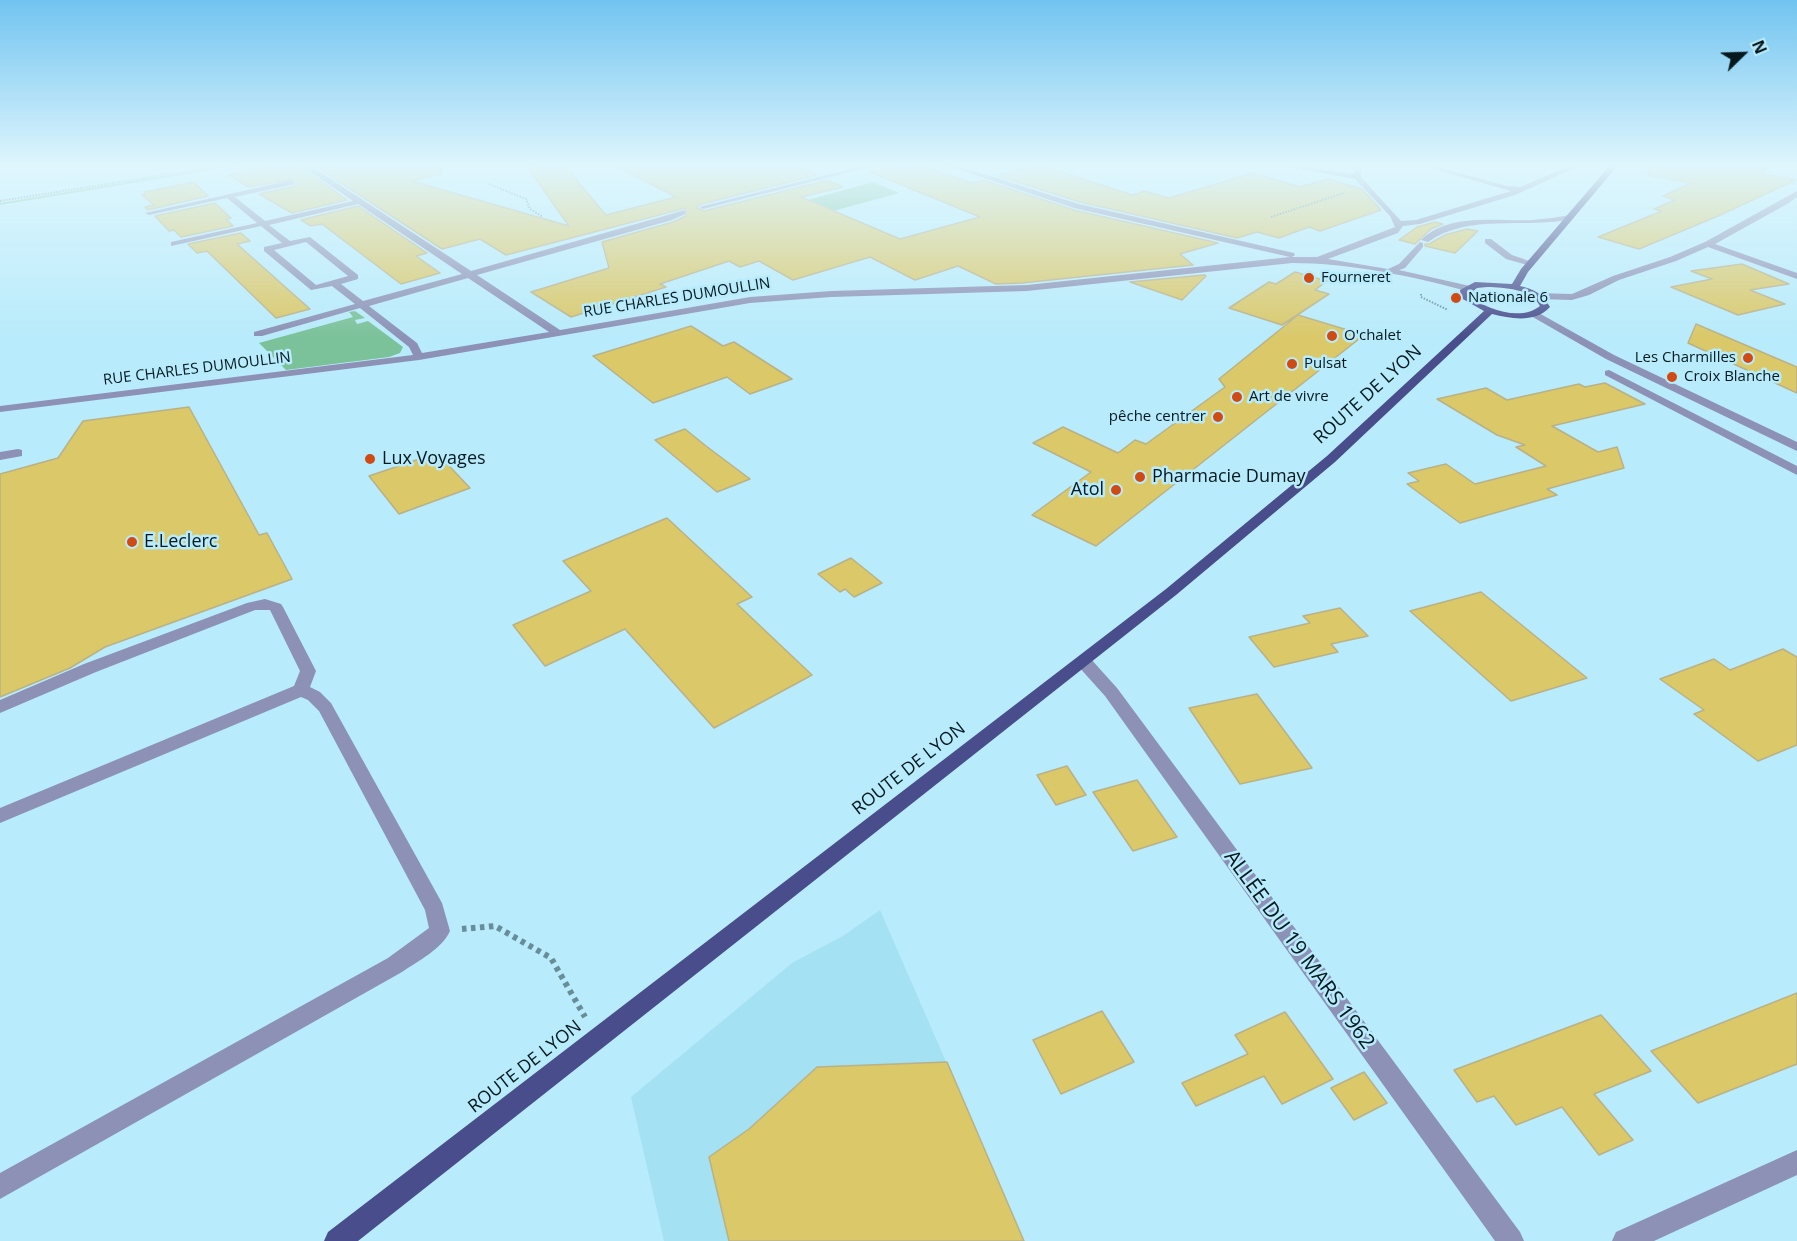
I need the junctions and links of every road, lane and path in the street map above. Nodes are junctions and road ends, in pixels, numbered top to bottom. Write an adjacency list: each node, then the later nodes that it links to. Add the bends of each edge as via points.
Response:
1 (260, 222): 10 (street)
2 (271, 222): 10 (street)
3 (393, 222): 20 (street)
4 (655, 222): 20 (street)
5 (1148, 222): 17 (street)
6 (1417, 222): 11 (street)
7 (1521, 222): 12 (street); 19 (street, via 1453,225 1436,230 1402,266)
8 (1566, 222): 18 (main road)
9 (1748, 222): 16 (street)
10 (262, 224): 14 (street); 15 (street)
11 (1399, 224): 17 (street, via 1395,231)
12 (1502, 230)
13 (1488, 241): 18 (street, via 1509,257)
14 (174, 244)
15 (288, 244): 22 (street, via 307,239 355,277); 22 (street, via 267,249 314,288)
16 (1708, 244): 21 (street); 25 (street, via 1586,293 1572,297)
17 (1317, 260): 19 (street, RUE CHARLES DUMOULLIN); 30 (street, RUE CHARLES DUMOULLIN, via 1261,261 1027,288 750,300)
18 (1531, 263): 24 (main road)
19 (1390, 271): 23 (street, RUE CHARLES DUMOULLIN)
20 (470, 274): 26 (street); 30 (street)
21 (1797, 276)
22 (334, 283): 26 (street)
23 (1467, 288): 24 (main road, via 1487,284); 27 (main road, via 1464,296)
24 (1515, 288): 25 (main road)
25 (1537, 296): 28 (main road, via 1545,307)
26 (362, 304): 29 (street); 31 (street, via 413,345)
27 (1490, 311): 28 (main road); 38 (main road, ROUTE DE LYON, via 1331,459)
28 (1534, 314): 34 (street, via 1610,357)
29 (258, 333)
30 (558, 333): 31 (street, RUE CHARLES DUMOULLIN)
31 (419, 357): 33 (street, RUE CHARLES DUMOULLIN)
32 (1609, 373): 37 (street)
33 (0, 408)
34 (1797, 447)
35 (18, 453): 36 (street)
36 (0, 456)
37 (1797, 471)
38 (1084, 662): 43 (main road, ROUTE DE LYON); 47 (street, ALLÉE DU 19 MARS 1962, via 1111,692)
39 (301, 690): 40 (street, via 308,671 303,659 276,607 265,604 112,660); 41 (street); 42 (street, via 325,707 435,909)
40 (0, 707)
41 (0, 816)
42 (440, 931): 43 (path, via 495,926 551,958); 45 (street, via 395,965)
43 (597, 1039): 46 (main road, ROUTE DE LYON)
44 (1797, 1162): 48 (street)
45 (0, 1187)
46 (337, 1241)
47 (1511, 1241)
48 (1625, 1241)

